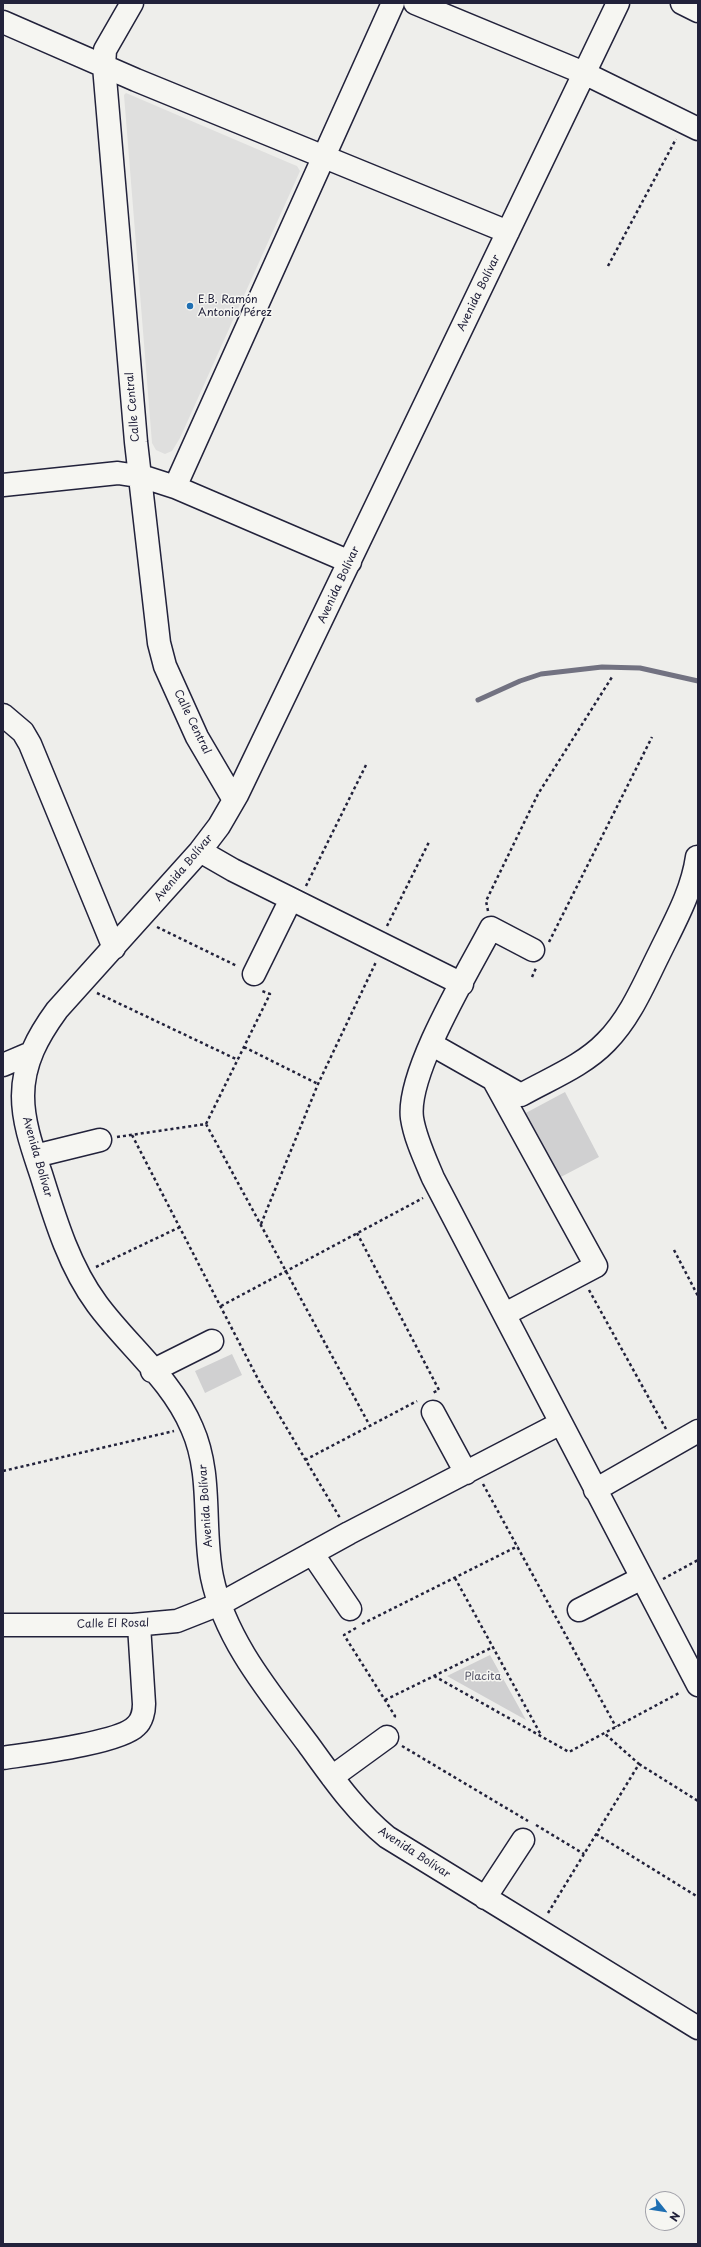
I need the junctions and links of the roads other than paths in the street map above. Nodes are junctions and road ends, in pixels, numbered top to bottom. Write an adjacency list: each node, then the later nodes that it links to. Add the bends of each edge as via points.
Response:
1 (132, 3): 8 (street, Calle Central, via 105,50)
2 (393, 3): 11 (street)
3 (416, 3): 9 (street)
4 (618, 3): 9 (street, Avenida Bolívar)
5 (682, 3): 6 (street)
6 (698, 11)
7 (3, 22): 8 (street)
8 (104, 66): 11 (street); 13 (street, Calle Central)
9 (584, 73): 10 (street); 12 (street, Avenida Bolívar)
10 (691, 126)
11 (325, 157): 12 (street); 15 (street)
12 (508, 232): 16 (street, Avenida Bolívar)
13 (140, 476): 14 (street, via 118,473); 15 (street); 18 (street, Calle Central, via 161,654 196,737)
14 (3, 485)
15 (174, 487): 16 (street)
16 (350, 562): 18 (street, Avenida Bolívar)
17 (6, 723): 22 (street, via 23,732 30,744)
18 (234, 800): 19 (street, Avenida Bolívar)
19 (200, 851): 21 (street); 22 (street, Avenida Bolívar)
20 (696, 858): 29 (street, via 694,874 680,910 627,1015 606,1043 588,1058 521,1095)
21 (294, 901): 24 (street); 25 (street)
22 (114, 948): 27 (street, Avenida Bolívar, via 42,1030)
23 (539, 954): 25 (street, via 491,928)
24 (254, 974)
25 (462, 984): 26 (street)
26 (431, 1044): 29 (street); 32 (street, via 415,1089 412,1117 422,1151 439,1189)
27 (32, 1053): 28 (street); 31 (street, Avenida Bolívar, via 23,1097)
28 (3, 1065)
29 (493, 1079): 32 (street, via 596,1266)
30 (100, 1140): 31 (street)
31 (35, 1156): 34 (street, Avenida Bolívar, via 58,1227 79,1275 97,1304)
32 (505, 1314): 36 (street)
33 (212, 1341): 34 (street)
34 (152, 1371): 42 (street, Avenida Bolívar, via 181,1407 192,1426 201,1452 205,1473 212,1576)
35 (429, 1401): 38 (street)
36 (561, 1424): 38 (street, Calle El Rosal); 39 (street)
37 (698, 1431): 39 (street)
38 (470, 1470): 40 (street, Calle El Rosal)
39 (595, 1490): 41 (street)
40 (312, 1553): 42 (street, Calle El Rosal); 43 (street)
41 (644, 1583): 44 (street); 47 (street)
42 (220, 1604): 46 (street, Calle El Rosal, via 177,1621); 50 (street, Avenida Bolívar, via 243,1652)
43 (350, 1609)
44 (579, 1610)
45 (3, 1625): 46 (street, Calle El Rosal)
46 (139, 1625): 49 (street, via 144,1711 137,1726 120,1735 96,1742)
47 (698, 1684)
48 (387, 1737): 50 (street)
49 (3, 1758)
50 (332, 1777): 52 (street, Avenida Bolívar, via 360,1813 387,1837)
51 (523, 1840): 52 (street)
52 (485, 1898): 53 (street, Avenida Bolívar)
53 (698, 2028)

